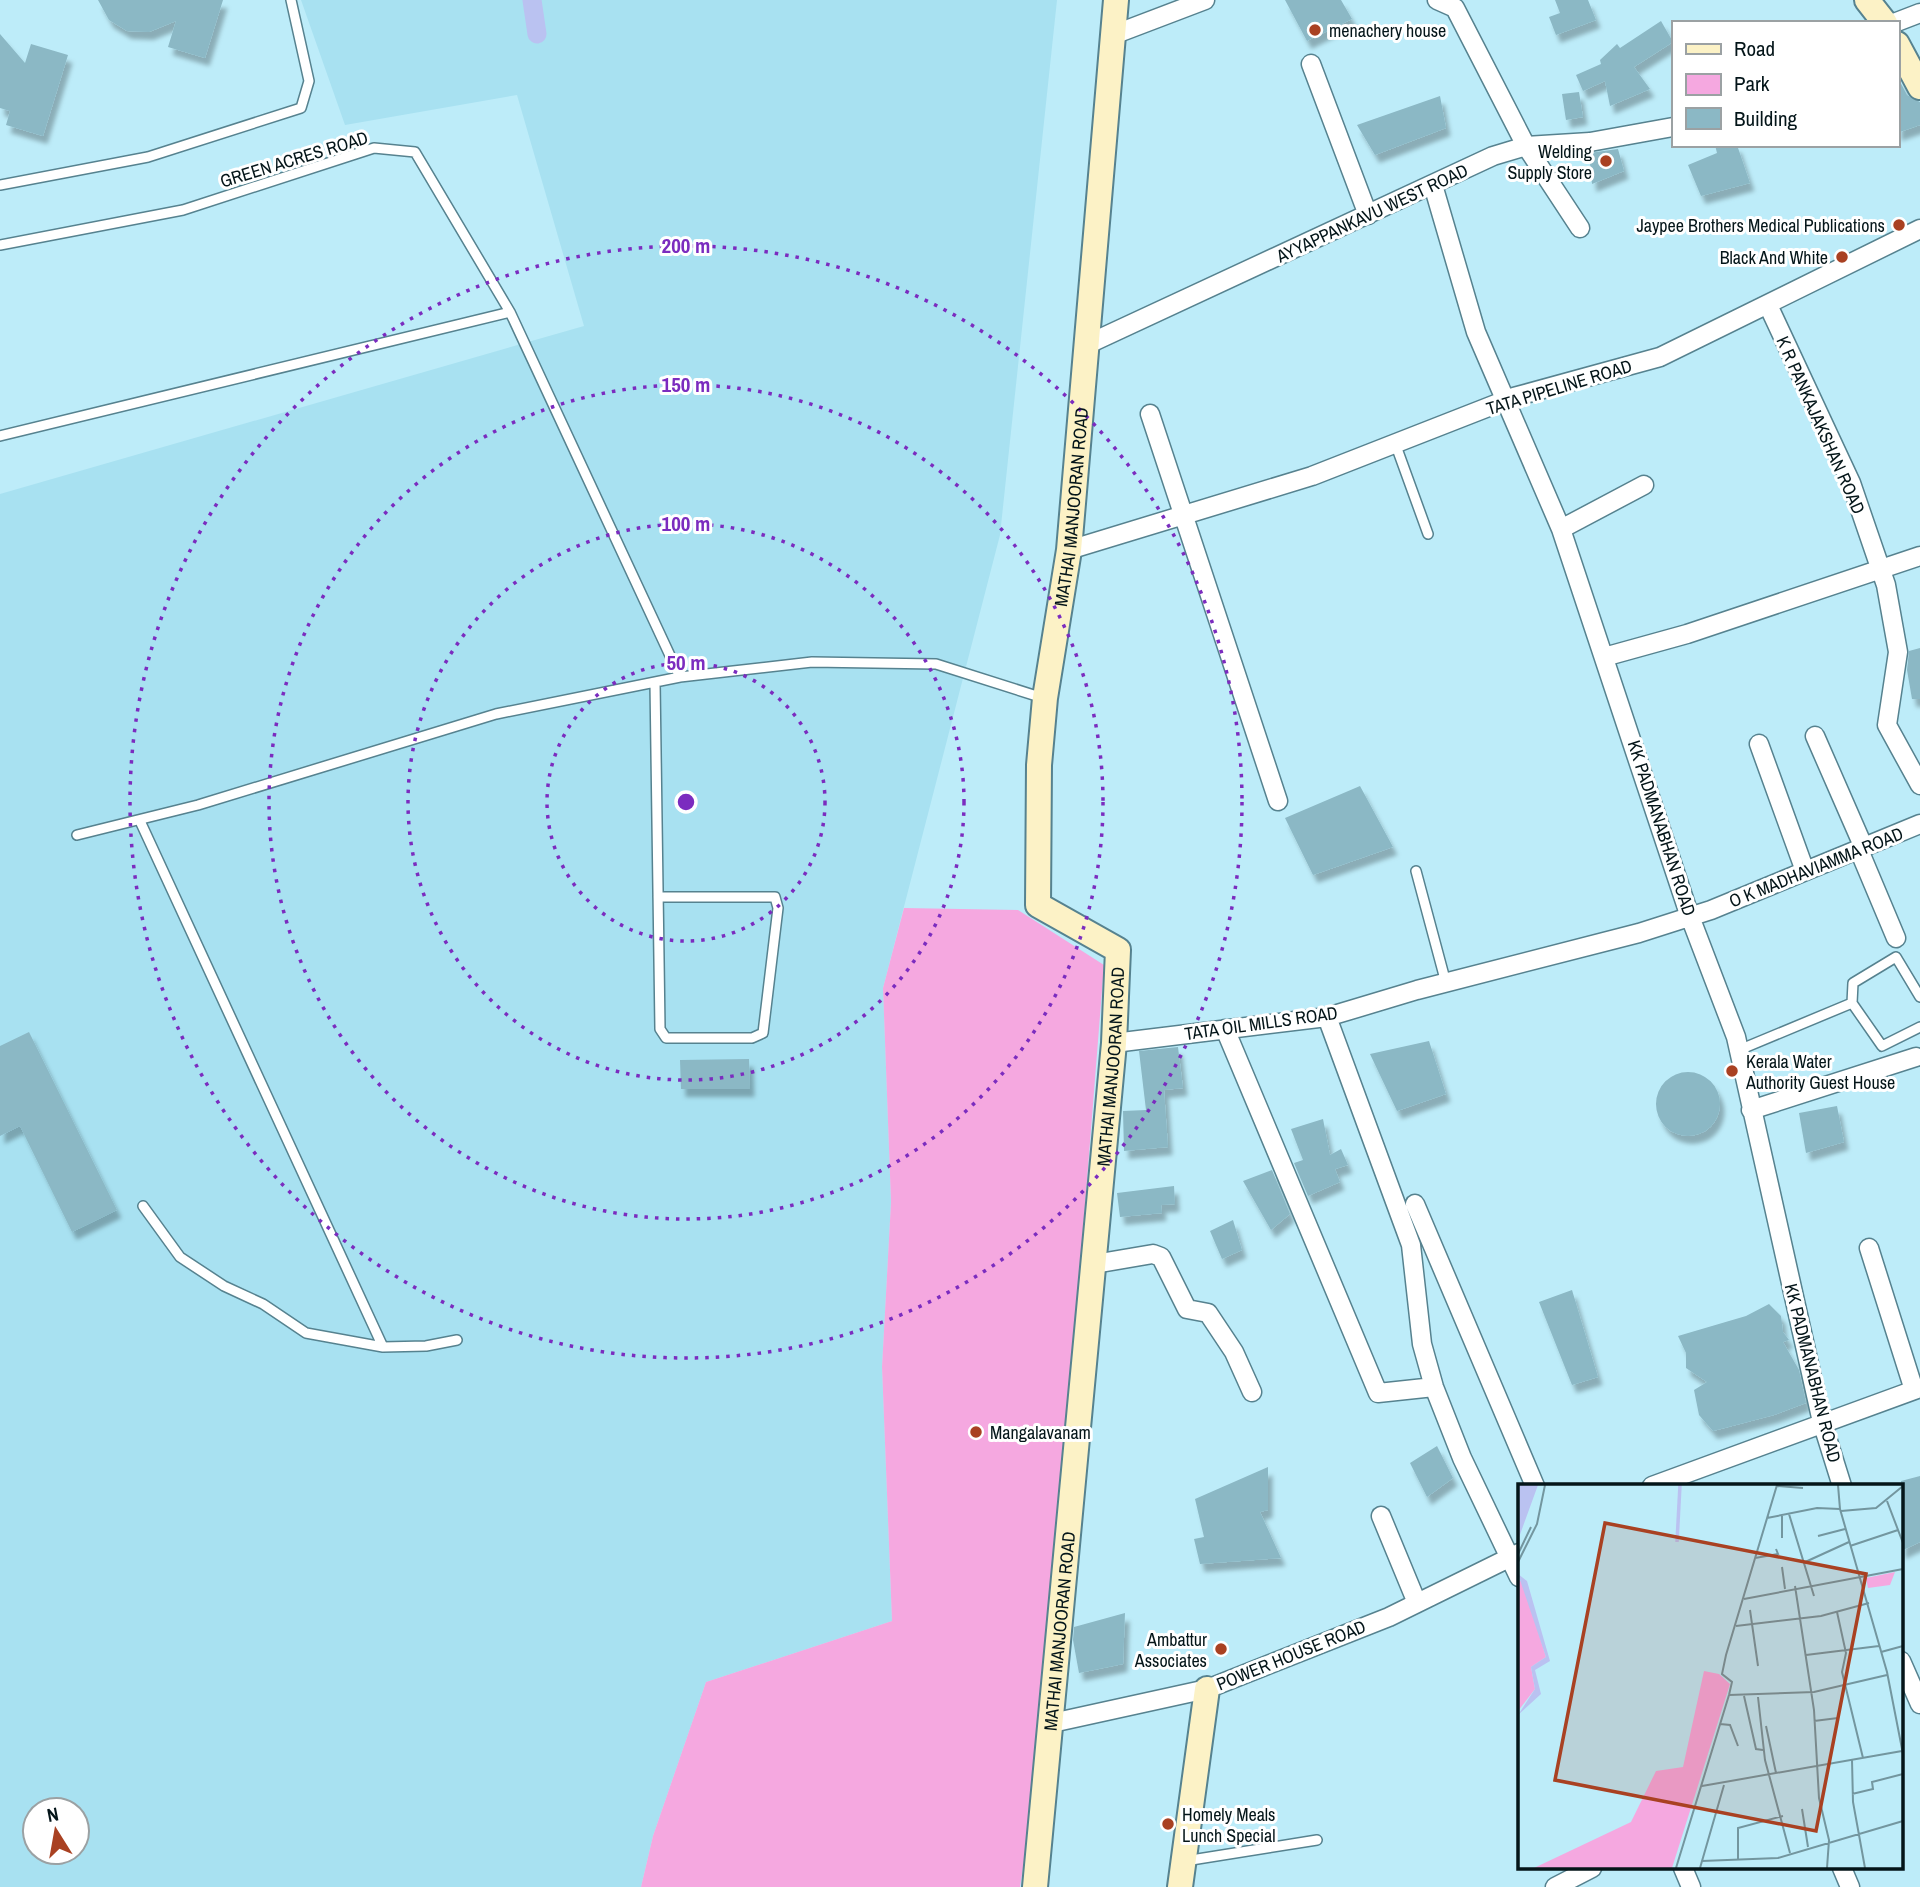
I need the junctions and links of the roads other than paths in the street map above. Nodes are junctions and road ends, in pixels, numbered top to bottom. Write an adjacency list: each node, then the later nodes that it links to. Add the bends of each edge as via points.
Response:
1 (291, 0): 16 (lane, via 309,81 301,108 148,157)
2 (1116, 0): 10 (street, MATHAI MANJOORAN ROAD)
3 (1205, 0): 10 (street)
4 (1437, 0): 6 (street)
5 (1867, 0): 8 (street)
6 (1461, 4): 15 (street)
7 (1920, 13): 9 (street)
8 (1883, 21)
9 (1899, 21)
10 (1113, 35): 24 (street, MATHAI MANJOORAN ROAD)
11 (1899, 48): 13 (street)
12 (1311, 64): 18 (street)
13 (1920, 87)
14 (1672, 127): 15 (street, AYYAPPANKAVU WEST ROAD, via 1590,142)
15 (1526, 146): 17 (street, AYYAPPANKAVU WEST ROAD, via 1493,156); 19 (street)
16 (0, 185)
17 (1433, 185): 18 (street, AYYAPPANKAVU WEST ROAD); 25 (street, KK PADMANABHAN ROAD, via 1476,332)
18 (1368, 215): 24 (street, AYYAPPANKAVU WEST ROAD)
19 (1580, 228)
20 (1920, 229): 22 (street, TATA PIPELINE ROAD)
21 (0, 245): 23 (lane, GREEN ACRES ROAD, via 183,210 374,148 415,152)
22 (1768, 305): 25 (street, TATA PIPELINE ROAD, via 1660,357); 35 (street, K R PANKAJAKSHAN ROAD, via 1851,483)
23 (510, 312): 27 (lane); 37 (lane, GREEN ACRES ROAD)
24 (1084, 346): 33 (street, MATHAI MANJOORAN ROAD)
25 (1505, 400): 28 (street, TATA PIPELINE ROAD); 31 (street, KK PADMANABHAN ROAD)
26 (1150, 414): 30 (street)
27 (0, 436)
28 (1395, 443): 30 (street, TATA PIPELINE ROAD, via 1312,476); 32 (lane)
29 (1644, 485): 31 (street)
30 (1185, 515): 33 (street, TATA PIPELINE ROAD); 43 (street)
31 (1561, 529): 36 (street, KK PADMANABHAN ROAD)
32 (1428, 534)
33 (1069, 550): 39 (street, MATHAI MANJOORAN ROAD)
34 (1920, 556): 35 (street)
35 (1881, 570): 36 (street); 42 (street, K R PANKAJAKSHAN ROAD, via 1898,652 1887,725)
36 (1604, 657): 52 (street, KK PADMANABHAN ROAD)
37 (680, 677): 38 (lane); 39 (lane, via 812,662 936,664)
38 (655, 682): 44 (lane, via 496,713); 50 (lane)
39 (1045, 698): 60 (street, MATHAI MANJOORAN ROAD, via 1039,765 1038,905 1118,950)
40 (1815, 736): 47 (street)
41 (1759, 744): 49 (street)
42 (1920, 785)
43 (1278, 801)
44 (140, 821): 46 (lane); 69 (lane)
45 (1920, 824): 47 (street, O K MADHAVIAMMA ROAD)
46 (77, 835)
47 (1861, 849): 49 (street, O K MADHAVIAMMA ROAD); 53 (street)
48 (1416, 871): 54 (lane)
49 (1805, 871): 51 (street, O K MADHAVIAMMA ROAD)
50 (658, 897): 50 (lane, via 660,1029 666,1038 752,1038 763,1034 778,908 775,897)
51 (1711, 910): 52 (street, TATA OIL MILLS ROAD)
52 (1690, 915): 54 (street, TATA OIL MILLS ROAD, via 1639,933); 61 (street, KK PADMANABHAN ROAD)
53 (1896, 938)
54 (1447, 983): 57 (street, TATA OIL MILLS ROAD)
55 (1920, 997): 56 (lane, via 1896,957 1853,983)
56 (1853, 1003): 58 (lane, via 1882,1046); 61 (lane)
57 (1327, 1017): 59 (street, TATA OIL MILLS ROAD); 70 (street, via 1412,1245 1422,1344)
58 (1920, 1027)
59 (1225, 1030): 60 (street, TATA OIL MILLS ROAD); 70 (street, via 1378,1393)
60 (1114, 1043): 67 (street, MATHAI MANJOORAN ROAD)
61 (1738, 1050): 63 (street, KK PADMANABHAN ROAD)
62 (1916, 1057): 63 (street)
63 (1751, 1110): 73 (street, KK PADMANABHAN ROAD)
64 (1415, 1204): 74 (street)
65 (143, 1206): 69 (lane, via 180,1257 224,1286 263,1304 306,1333)
66 (1869, 1248): 71 (street)
67 (1094, 1264): 72 (street, via 1153,1254 1161,1257 1182,1303 1187,1309 1208,1313 1234,1352); 83 (street, MATHAI MANJOORAN ROAD)
68 (457, 1340): 69 (lane)
69 (383, 1347)
70 (1434, 1387): 78 (street, via 1462,1458)
71 (1917, 1389): 73 (street)
72 (1252, 1392)
73 (1822, 1422): 75 (street); 76 (street, KK PADMANABHAN ROAD)
74 (1534, 1484)
75 (1657, 1484)
76 (1841, 1484)
77 (1381, 1516): 79 (street)
78 (1514, 1556): 79 (street, POWER HOUSE ROAD)
79 (1417, 1603): 81 (street, POWER HOUSE ROAD)
80 (1902, 1663): 82 (street)
81 (1207, 1689): 83 (street, POWER HOUSE ROAD); 85 (street)
82 (1920, 1703)
83 (1052, 1723): 89 (street, MATHAI MANJOORAN ROAD)
84 (1317, 1840): 85 (lane)
85 (1183, 1862): 90 (street)
86 (1588, 1870): 91 (street)
87 (1684, 1870): 92 (street)
88 (1843, 1870): 93 (street)
89 (1035, 1887)
90 (1180, 1887)
91 (1555, 1887)
92 (1691, 1887)
93 (1850, 1887)

